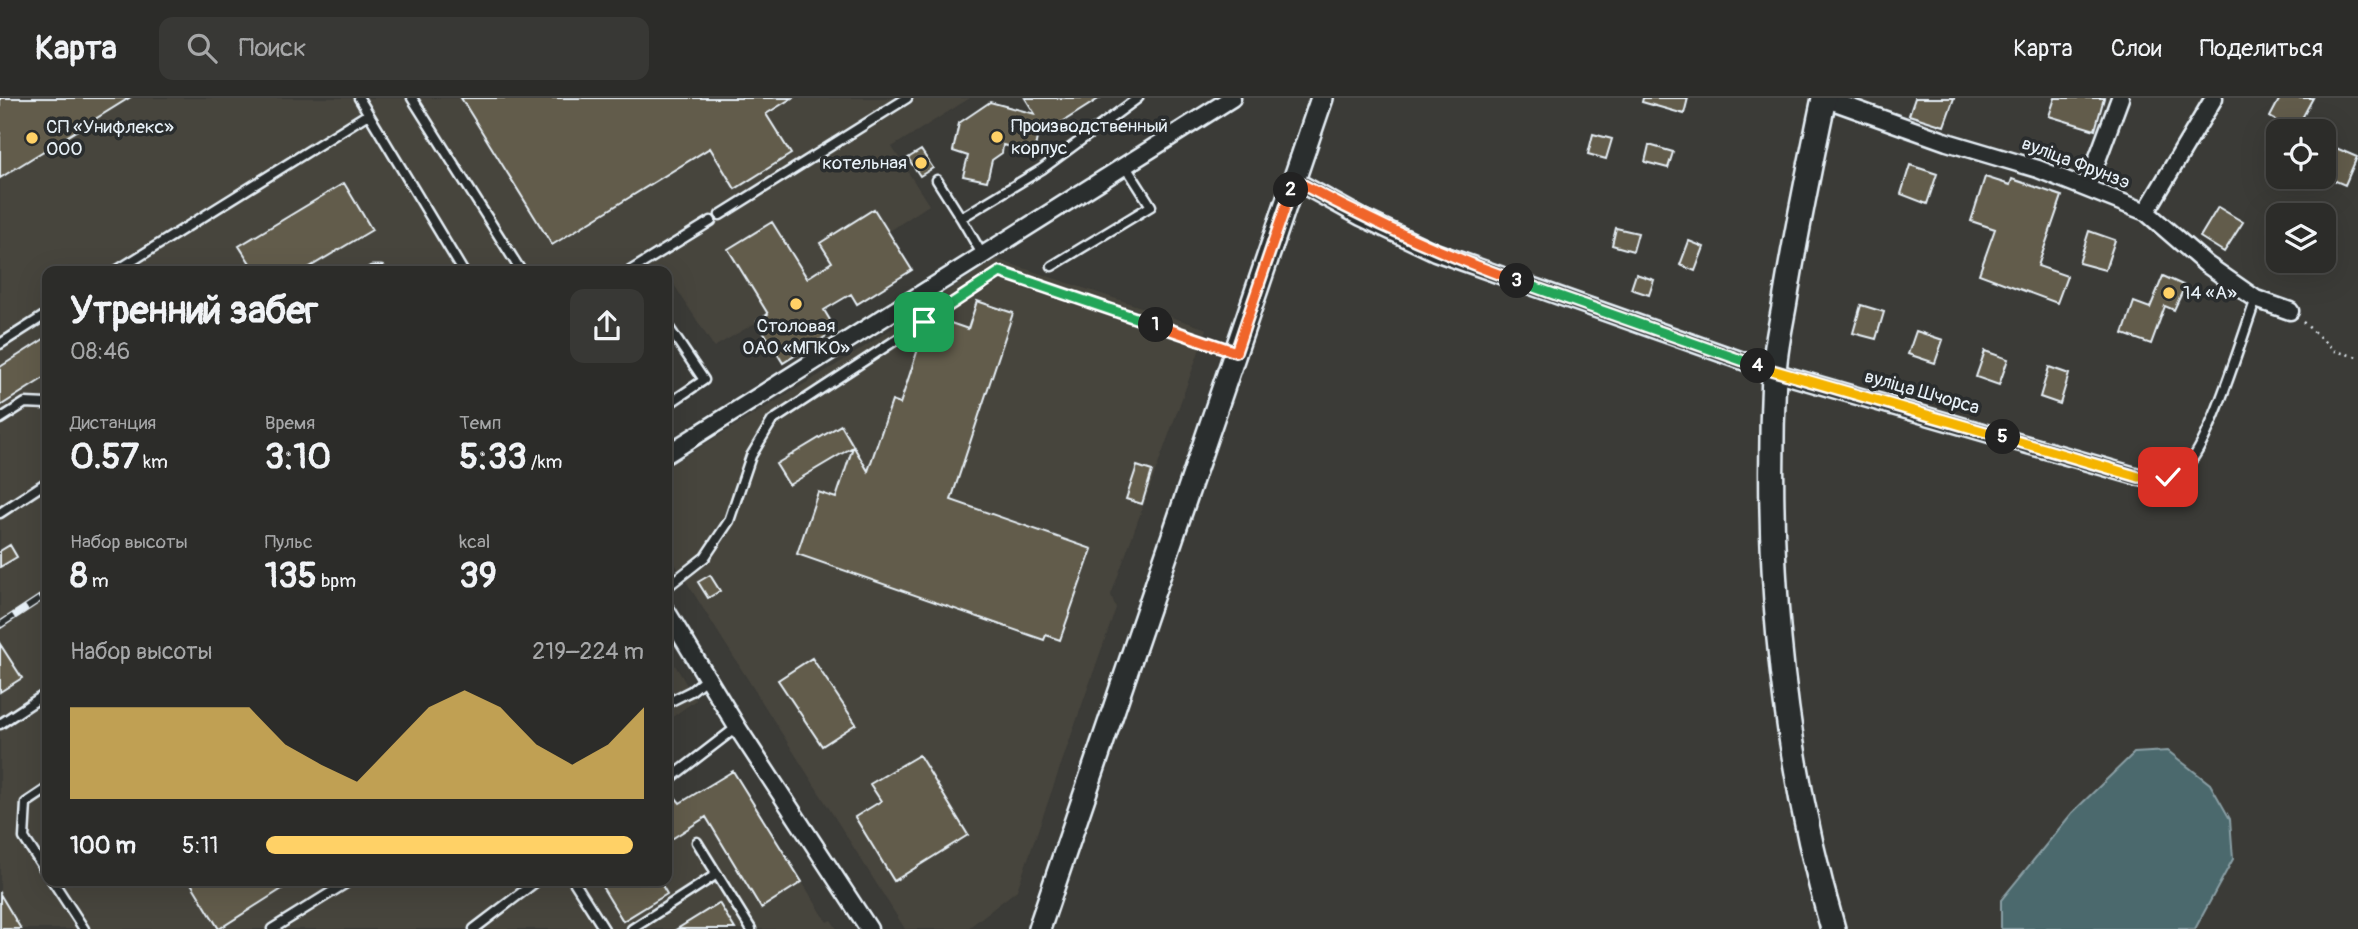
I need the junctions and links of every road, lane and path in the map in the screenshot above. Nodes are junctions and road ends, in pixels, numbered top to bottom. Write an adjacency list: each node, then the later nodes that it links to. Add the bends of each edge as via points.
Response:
1 (359, 98): 10 (lane)
2 (412, 98): 22 (lane)
3 (907, 98): 16 (lane)
4 (1139, 98): 17 (lane, via 1042,169)
5 (1232, 98): 11 (street)
6 (1322, 98): 13 (street)
7 (1824, 98): 14 (street, вуліца Фрунзэ); 32 (main road, via 1797,223)
8 (2120, 98): 14 (street)
9 (2214, 98): 15 (street)
10 (368, 114): 20 (lane); 21 (lane)
11 (1125, 165): 19 (street); 24 (lane, via 1151,206)
12 (937, 180): 17 (lane)
13 (1294, 180): 30 (street); 32 (street, вуліца Шчорса, via 1436,252)
14 (2087, 187): 15 (street, вуліца Фрунзэ)
15 (2146, 212): 25 (street, вуліца Фрунзэ, via 2206,264)
16 (720, 215)
17 (961, 218): 19 (lane)
18 (710, 221): 23 (lane)
19 (982, 254): 36 (street)
20 (124, 266)
21 (460, 266)
22 (518, 266)
23 (638, 266)
24 (1052, 266)
25 (2256, 299): 26 (street, вуліца Фрунзэ); 37 (lane, via 2189,463 2168,477)
26 (2290, 311): 31 (path, via 2335,351)
27 (42, 317): 29 (lane)
28 (672, 332): 33 (lane, via 704,380)
29 (0, 344)
30 (1236, 352): 40 (lane, via 1000,272 772,421 751,456 729,521 705,557); 63 (street)
31 (2358, 357)
32 (1774, 372): 37 (street, вуліца Шчорса); 64 (main road, via 1777,617 1798,787)
33 (672, 402)
34 (42, 404): 35 (lane, via 26,403)
35 (0, 419)
36 (672, 451)
37 (2139, 477)
38 (42, 485): 39 (lane)
39 (0, 513)
40 (672, 583)
41 (672, 620): 42 (street)
42 (707, 678): 44 (lane); 46 (street)
43 (42, 696): 45 (lane)
44 (672, 700)
45 (0, 724)
46 (737, 727): 47 (lane); 62 (street)
47 (672, 777)
48 (42, 792): 50 (lane, via 26,803 24,838)
49 (697, 842): 51 (lane)
50 (42, 865)
51 (717, 874): 60 (lane); 61 (lane)
52 (56, 886): 56 (lane)
53 (341, 886): 57 (lane)
54 (530, 886): 58 (lane)
55 (577, 886): 59 (lane)
56 (84, 929)
57 (272, 929)
58 (474, 929)
59 (604, 929)
60 (632, 929)
61 (751, 929)
62 (869, 929)
63 (1039, 929)
64 (1833, 929)

